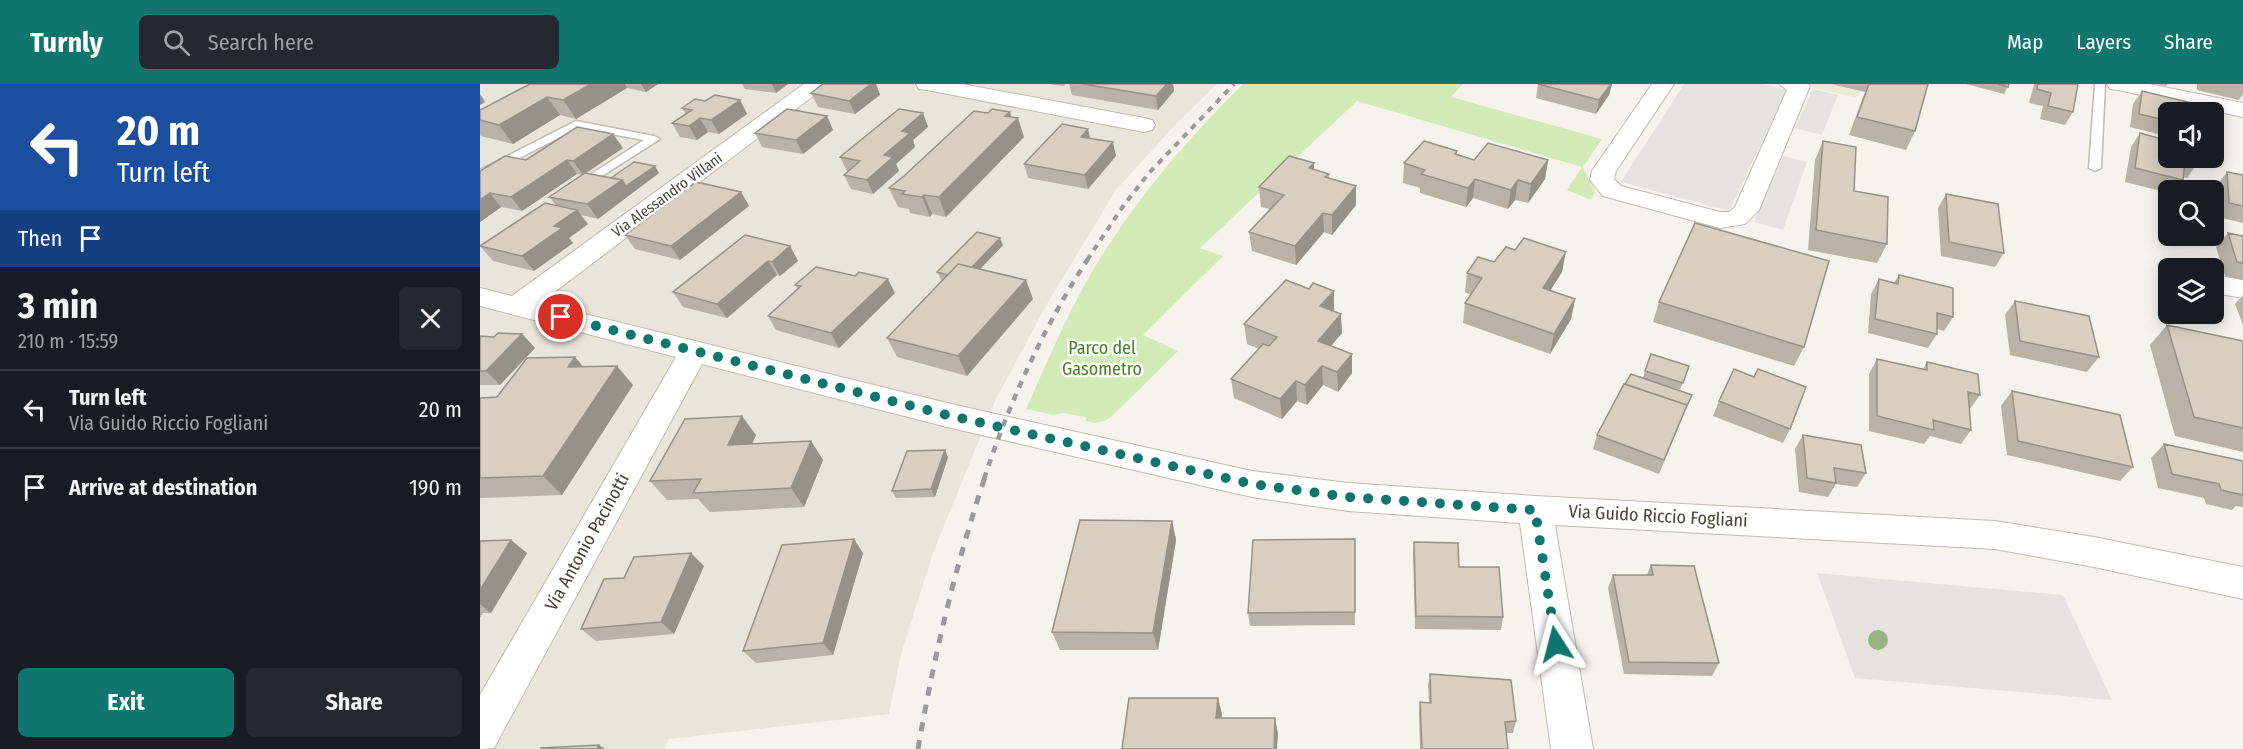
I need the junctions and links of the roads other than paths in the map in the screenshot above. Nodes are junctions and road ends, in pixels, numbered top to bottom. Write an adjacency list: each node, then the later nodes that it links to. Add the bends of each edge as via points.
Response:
1 (818, 84): 15 (street, Via Alessandro Villani)
2 (930, 84): 8 (street)
3 (1663, 84): 4 (street, via 1604,171 1602,180 1612,191 1720,220 1736,219 1746,210 1800,86)
4 (1790, 84)
5 (2100, 84): 9 (lane)
6 (2118, 84): 7 (street)
7 (2243, 111)
8 (1144, 125)
9 (2095, 168)
10 (480, 175): 11 (lane, via 576,124 654,139)
11 (574, 189)
12 (2224, 286): 13 (street)
13 (2243, 289)
14 (480, 297): 15 (street, Via Guido Riccio Fogliani)
15 (517, 306): 16 (street, Via Guido Riccio Fogliani)
16 (694, 350): 17 (street, Via Guido Riccio Fogliani, via 951,416 1252,484 1348,497); 19 (street, Via Antonio Pacinotti)
17 (1535, 510): 18 (street, Via Guido Riccio Fogliani, via 1995,536); 20 (street)
18 (2243, 583)
19 (480, 734)
20 (1572, 749)

